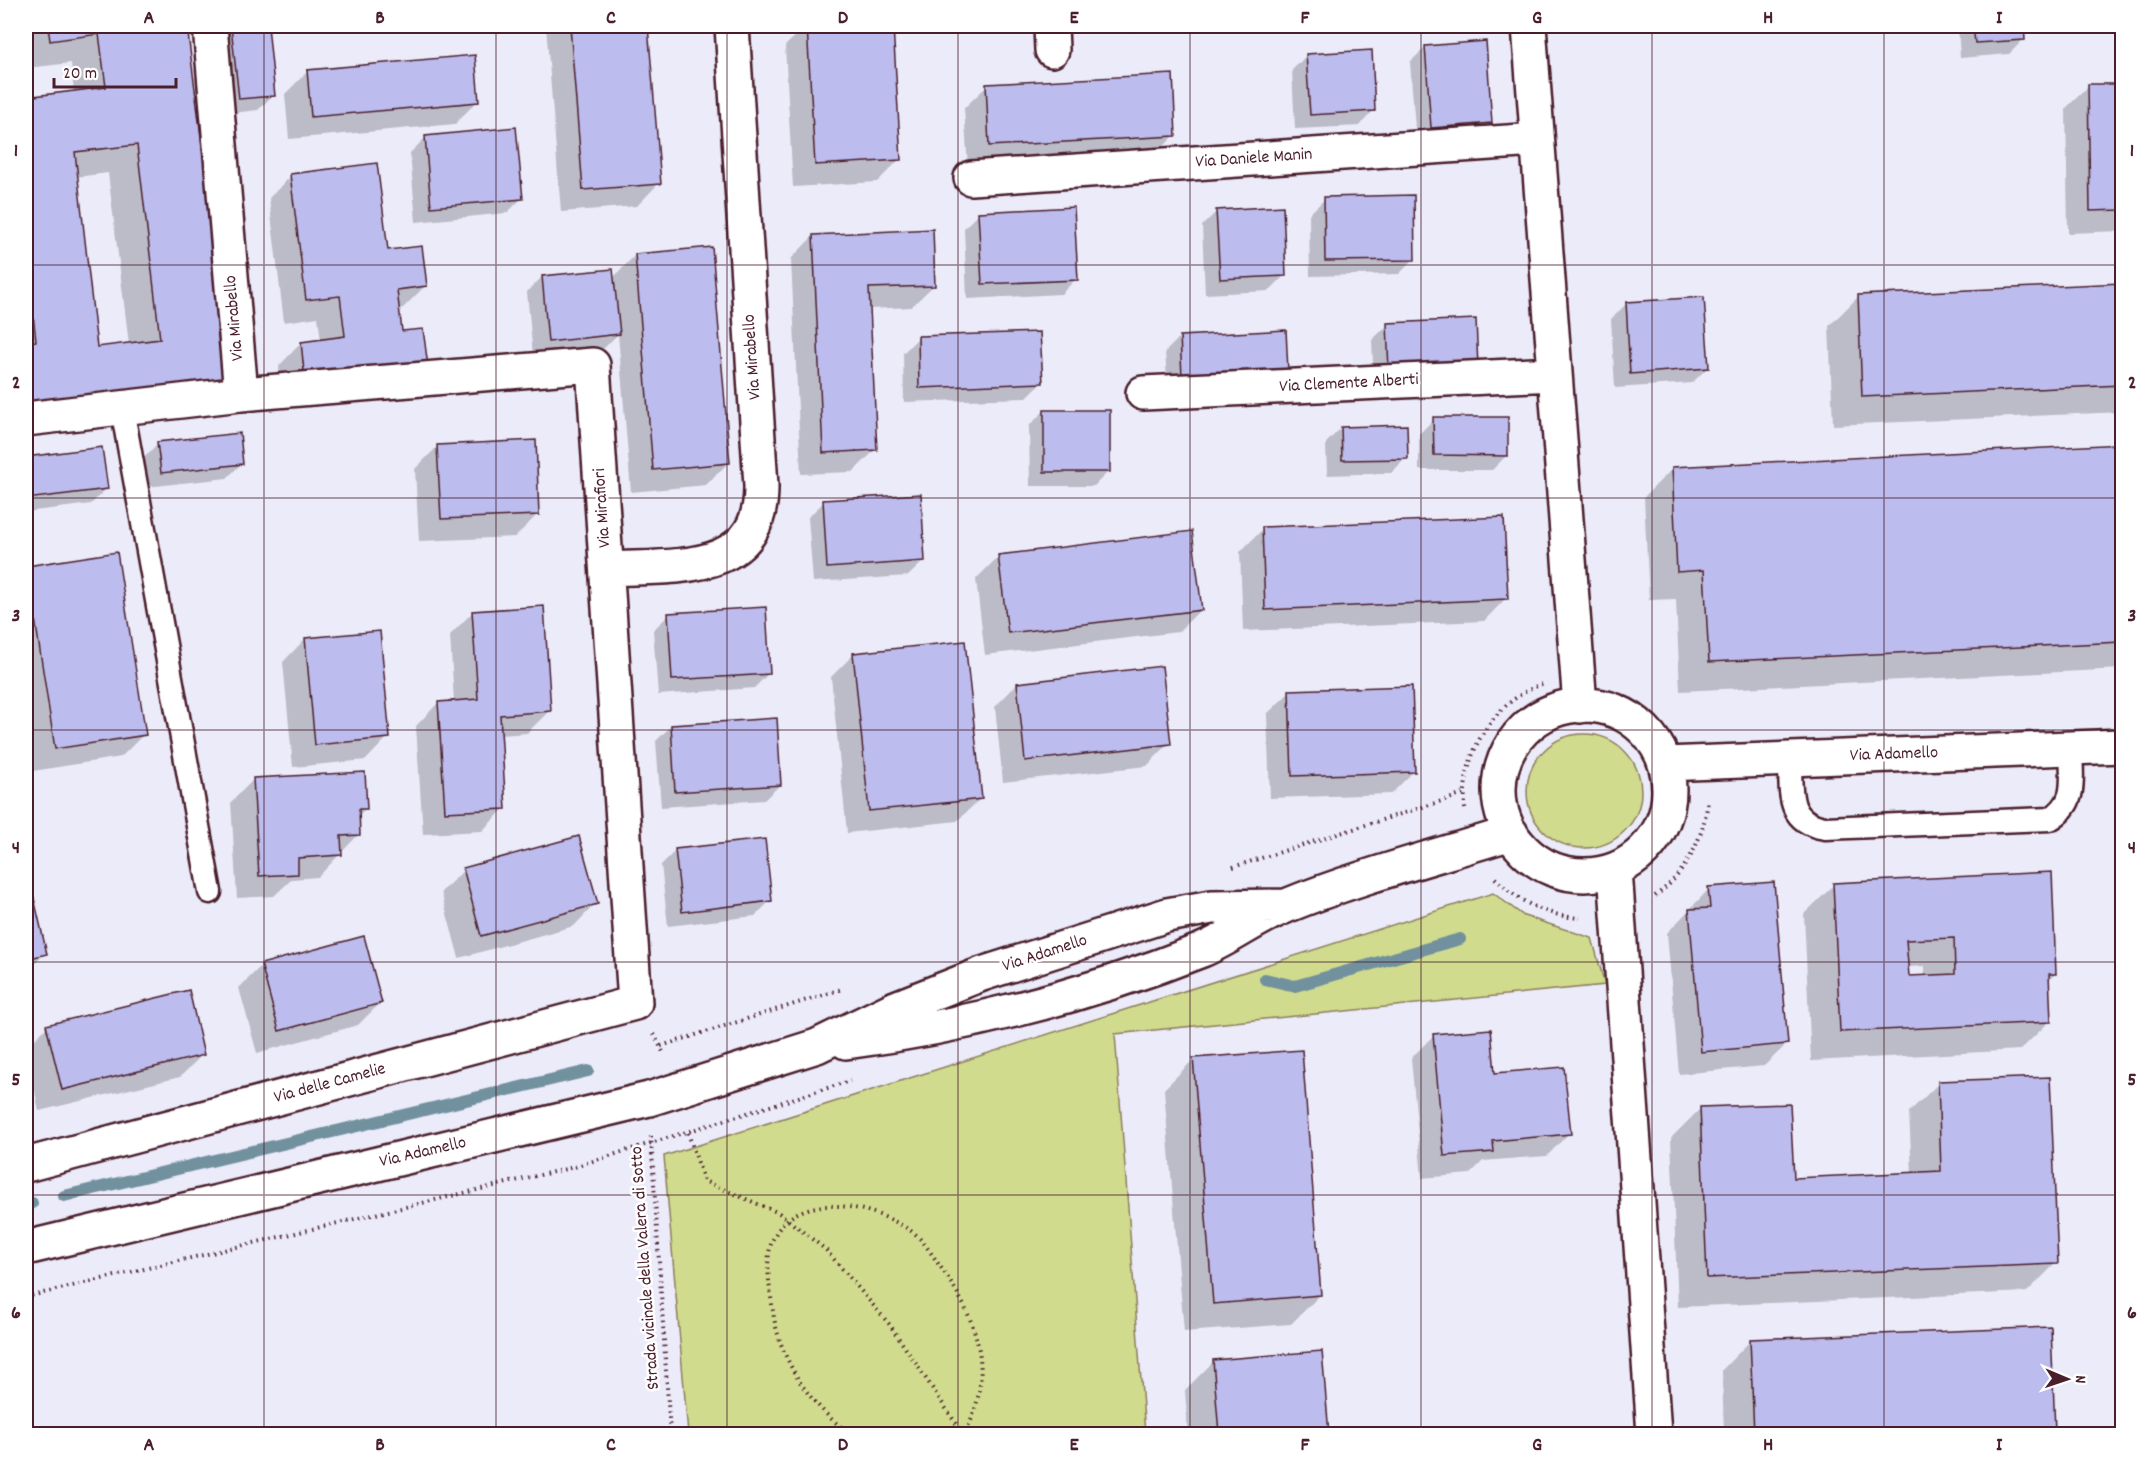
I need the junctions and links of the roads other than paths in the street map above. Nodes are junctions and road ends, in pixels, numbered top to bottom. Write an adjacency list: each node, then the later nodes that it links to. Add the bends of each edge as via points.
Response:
1 (210, 26): 8 (street, Via Mirabello)
2 (732, 26): 11 (street, Via Mirabello, via 761,486 758,512 745,540 723,556 697,563)
3 (1529, 26): 4 (street)
4 (1537, 140): 5 (street, Via Daniele Manin); 6 (street)
5 (971, 178)
6 (1555, 374): 7 (street, Via Clemente Alberti); 12 (street)
7 (1143, 393)
8 (241, 394): 9 (street); 11 (street, Via Mirafiori, via 593,365)
9 (122, 408): 10 (street); 19 (lane)
10 (26, 419)
11 (607, 570): 21 (street, Via Mirafiori)
12 (1580, 706): 16 (street, via 1605,708 1629,718 1653,741); 17 (street, via 1562,708 1539,719 1510,750 1501,774 1500,791)
13 (2122, 746): 14 (street, Via Adamello)
14 (2072, 748): 15 (street, Via Adamello); 15 (lane, via 2070,799 2063,812 2050,819 2015,821 1813,826 1796,813)
15 (1790, 759): 16 (street, Via Adamello)
16 (1665, 764): 18 (street, via 1669,798 1659,831 1643,851)
17 (1511, 833): 18 (street, via 1533,858 1556,871 1581,875); 20 (street, Via Adamello)
18 (1615, 870): 25 (street)
19 (210, 892)
20 (1284, 906): 22 (street, Via Adamello, via 1205,949 1039,1004 901,1035); 22 (street, Via Adamello, via 1204,908 1157,918 967,979)
21 (635, 1003): 23 (street, Via delle Camelie)
22 (817, 1046): 24 (street, Via Adamello, via 649,1099)
23 (26, 1165)
24 (26, 1248)
25 (1654, 1434)

